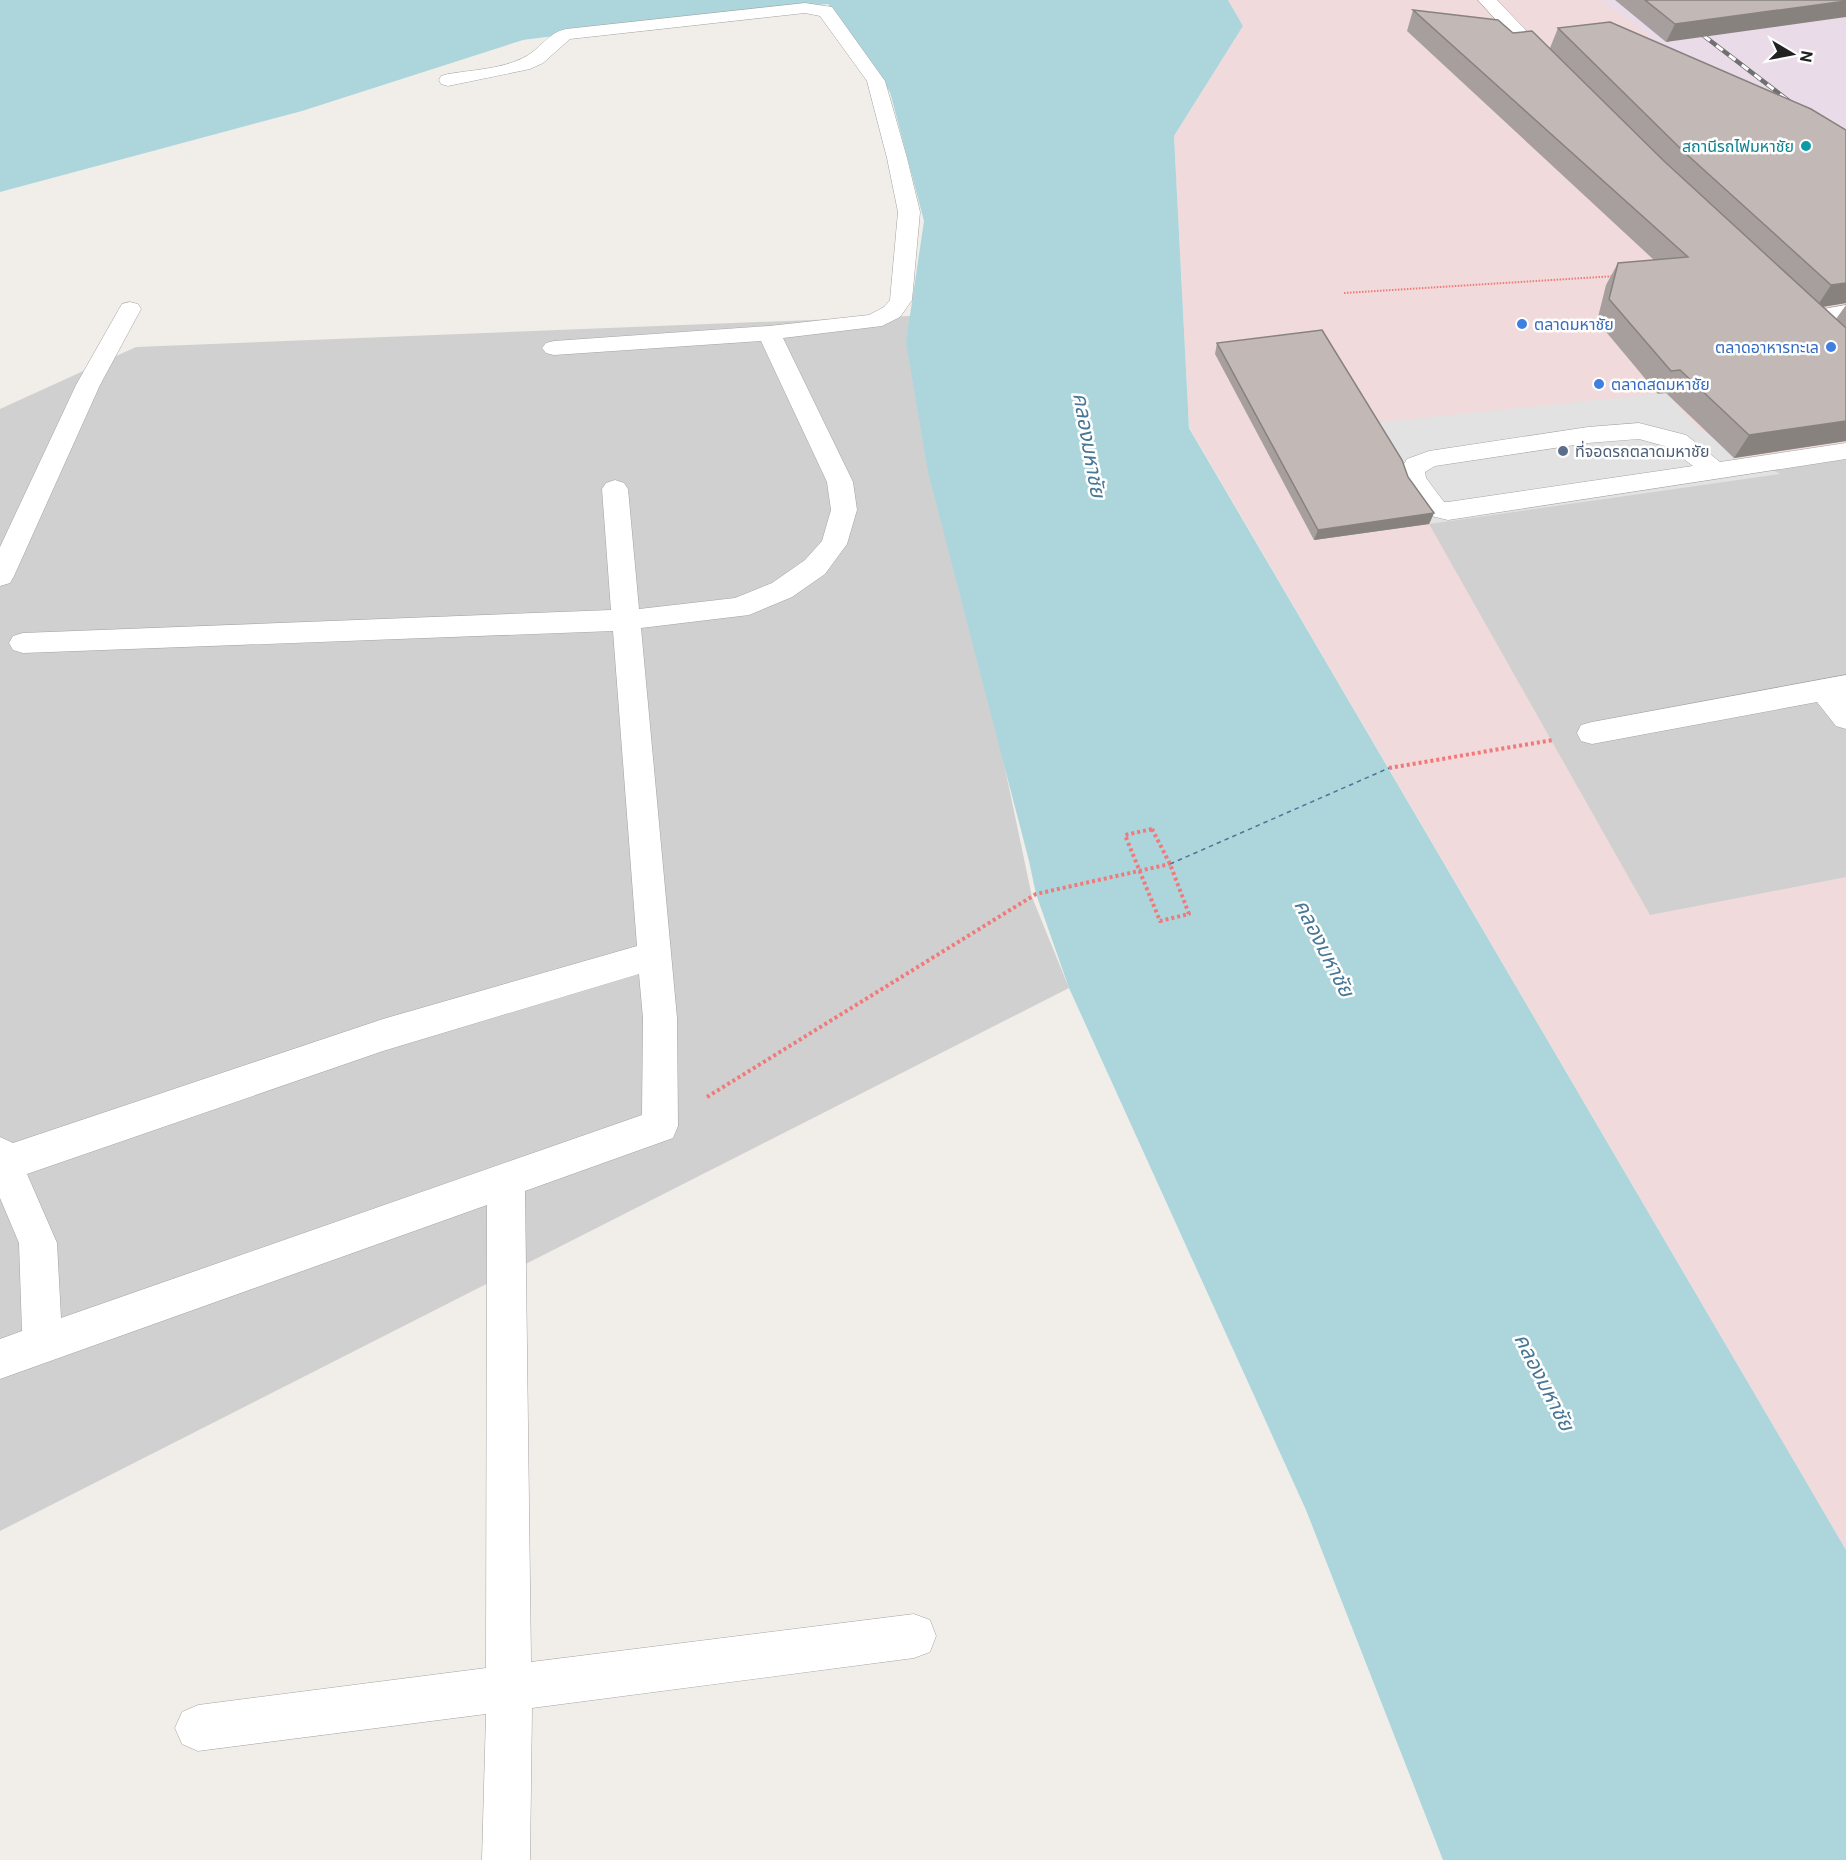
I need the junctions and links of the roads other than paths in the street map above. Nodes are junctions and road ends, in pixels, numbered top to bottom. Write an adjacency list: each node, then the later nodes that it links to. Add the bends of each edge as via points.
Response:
1 (1487, 0): 2 (street)
2 (1559, 76)
3 (448, 80): 6 (street, via 528,64 540,57 555,37 566,34 805,8 826,10 876,81 897,158 909,212 901,300 892,312 874,321)
4 (130, 309): 12 (street, via 88,385)
5 (1846, 312): 7 (street, via 1803,311)
6 (769, 333): 8 (street); 13 (street, via 840,482 844,510 834,543 803,577 739,608)
7 (1828, 334)
8 (554, 348)
9 (1846, 451): 10 (street)
10 (1716, 471): 10 (street, via 1677,441 1639,431 1429,459 1416,465 1412,472 1436,509 1448,511)
11 (615, 489): 13 (street)
12 (0, 576)
13 (626, 620): 14 (street); 18 (street)
14 (23, 643)
15 (1834, 688): 16 (street); 17 (street)
16 (1846, 718)
17 (1592, 733)
18 (655, 955): 19 (street, via 383,1035); 20 (street, via 660,1018 660,1126)
19 (2, 1160): 21 (street, via 38,1243)
20 (506, 1179): 21 (street); 24 (street)
21 (42, 1343): 22 (street)
22 (0, 1359)
23 (914, 1636): 24 (street)
24 (509, 1690): 25 (street); 26 (street)
25 (198, 1728)
26 (506, 1860)

